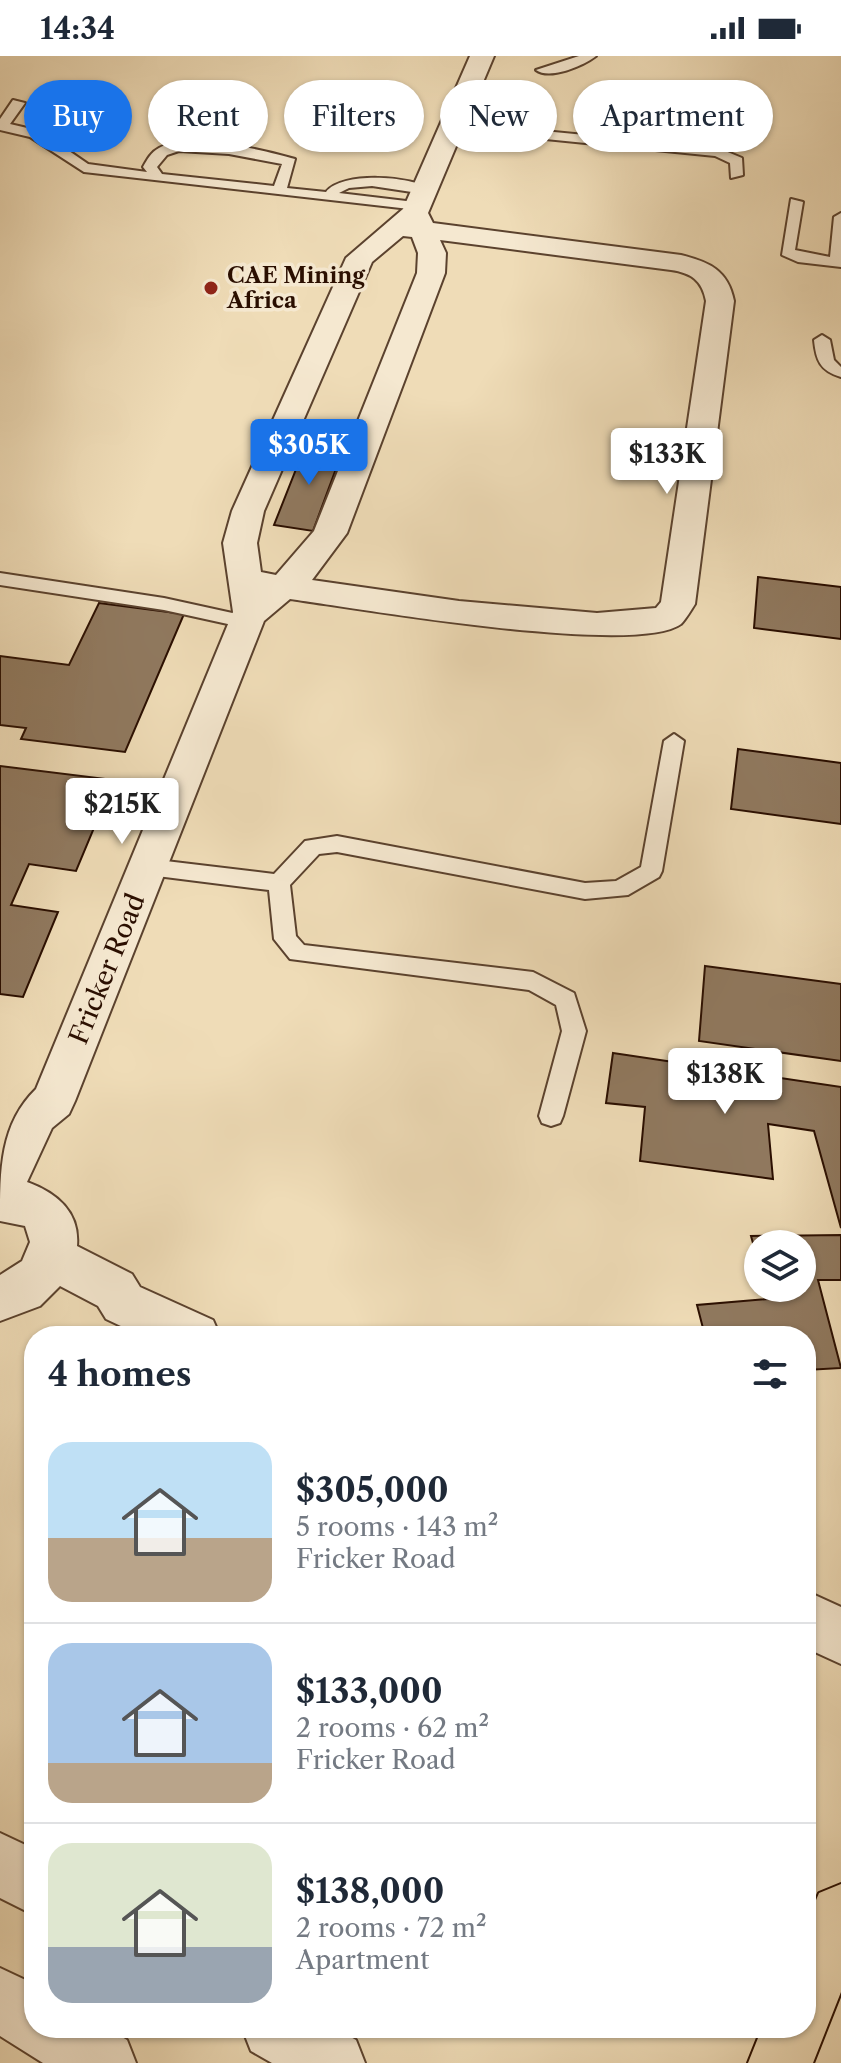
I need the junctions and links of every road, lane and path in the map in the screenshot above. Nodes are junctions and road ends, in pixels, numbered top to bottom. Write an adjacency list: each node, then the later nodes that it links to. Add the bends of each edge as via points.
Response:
1 (482, 56): 4 (street, Fricker Road)
2 (590, 56): 3 (lane)
3 (542, 70)
4 (471, 80)
5 (18, 103): 9 (lane, via 2,126 35,134 84,168)
6 (557, 136): 8 (lane, via 718,152 737,161)
7 (441, 152): 12 (street, Fricker Road)
8 (736, 175)
9 (158, 178): 10 (lane); 10 (lane, via 150,167 165,149 183,146 290,162)
10 (279, 191): 12 (lane, via 329,197 334,188 351,182)
11 (796, 202): 14 (lane, via 787,252)
12 (416, 213): 18 (street, via 432,253 431,273 344,499 320,549); 18 (street, via 686,264 713,275 720,301 678,604 668,616 652,622 597,624); 19 (street, Fricker Road, via 360,258 248,511 240,543)
13 (841, 217): 14 (lane)
14 (839, 262)
15 (822, 340): 16 (lane, via 824,362)
16 (841, 372)
17 (0, 579): 19 (lane, via 164,604)
18 (282, 588): 19 (street)
19 (246, 606): 21 (street, Fricker Road)
20 (674, 741): 22 (lane, via 651,871 620,889 585,891 337,844 313,847)
21 (149, 867): 22 (lane); 24 (street, Fricker Road, via 53,1101 55,1117)
22 (279, 883): 23 (lane, via 285,939 298,953 533,981 566,1000 574,1031)
23 (551, 1116)
24 (11, 1198): 25 (street, via 48,1216 56,1235)
25 (28, 1280): 26 (street, via 106,1307 123,1303)
26 (173, 1326)
27 (816, 1624): 28 (street)
28 (841, 1636)
29 (0, 1863): 30 (street)
30 (24, 1878)
31 (841, 1915): 32 (main road)
32 (816, 1976)
33 (0, 2000): 34 (street)
34 (24, 2014)
35 (63, 2038): 38 (street)
36 (291, 2038): 39 (street)
37 (791, 2038): 40 (main road)
38 (104, 2063)
39 (333, 2063)
40 (780, 2063)

